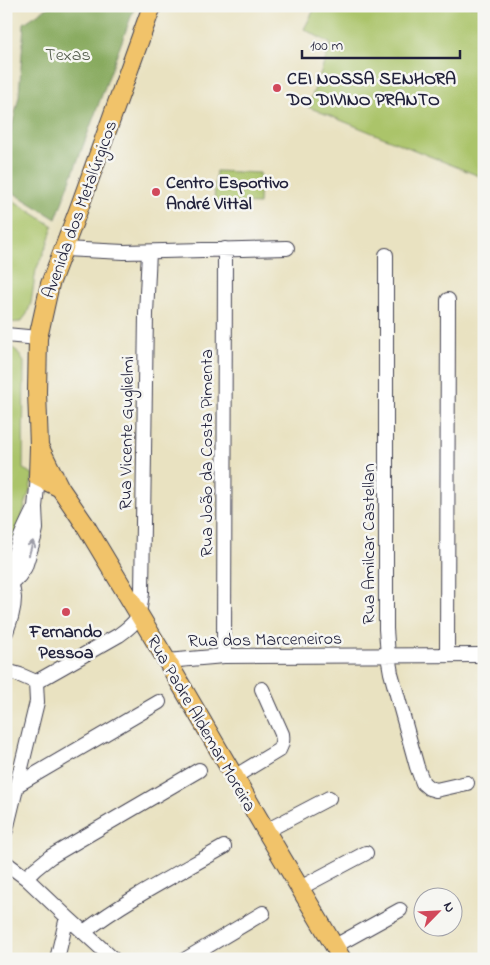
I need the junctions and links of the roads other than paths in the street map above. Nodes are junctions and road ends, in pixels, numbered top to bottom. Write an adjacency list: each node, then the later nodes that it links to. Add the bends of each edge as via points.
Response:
1 (152, 6): 3 (main road, Avenida dos Metalúrgicos)
2 (287, 248): 4 (street)
3 (64, 249): 5 (street); 9 (main road, Avenida dos Metalúrgicos, via 50,284)
4 (225, 249): 5 (street); 18 (street, Rua João da Costa Pimenta)
5 (150, 252): 14 (street, Rua Vicente Guglielmi)
6 (386, 255): 19 (street, Rua Amilcar Castellan)
7 (448, 300): 16 (street)
8 (6, 335): 9 (street)
9 (38, 338): 10 (main road, Avenida dos Metalúrgicos)
10 (40, 446): 11 (main road, Avenida dos Metalúrgicos); 12 (main road, Rua Padre Aldemar Moreira)
11 (38, 477): 12 (main road, Rua Padre Aldemar Moreira); 13 (street, Avenida dos Metalúrgicos, via 35,507 23,532)
12 (60, 488): 14 (main road, Rua Padre Aldemar Moreira)
13 (8, 584): 15 (street, Avenida dos Metalúrgicos, via 14,597 14,607)
14 (139, 615): 20 (main road, Rua Padre Aldemar Moreira); 22 (street, via 119,635)
15 (6, 632)
16 (447, 655): 17 (street, Rua dos Marceneiros); 19 (street, Rua dos Marceneiros)
17 (484, 655)
18 (224, 656): 19 (street, Rua dos Marceneiros); 20 (street, Rua dos Marceneiros)
19 (388, 656): 27 (street, Rua Amilcar Castellan, via 390,673 424,782 436,790)
20 (167, 661): 26 (main road, Rua Padre Aldemar Moreira)
21 (6, 671): 22 (street)
22 (36, 682): 28 (street, via 36,702)
23 (262, 689): 26 (street, via 282,734 282,745)
24 (159, 702): 28 (street)
25 (199, 770): 35 (street, via 50,857)
26 (234, 777): 31 (main road, Rua Padre Aldemar Moreira)
27 (466, 783)
28 (17, 785): 30 (street)
29 (329, 798): 31 (street)
30 (6, 830)
31 (266, 832): 36 (main road, Rua Padre Aldemar Moreira)
32 (224, 847): 40 (street, via 118,908)
33 (366, 853): 36 (street)
34 (6, 863): 35 (street)
35 (26, 878): 39 (street)
36 (300, 888): 41 (main road, Rua Padre Aldemar Moreira)
37 (400, 910): 41 (street)
38 (263, 913): 44 (street)
39 (67, 917): 40 (street); 42 (street)
40 (84, 932): 43 (street)
41 (338, 952)
42 (57, 959)
43 (113, 959)
44 (186, 959)

